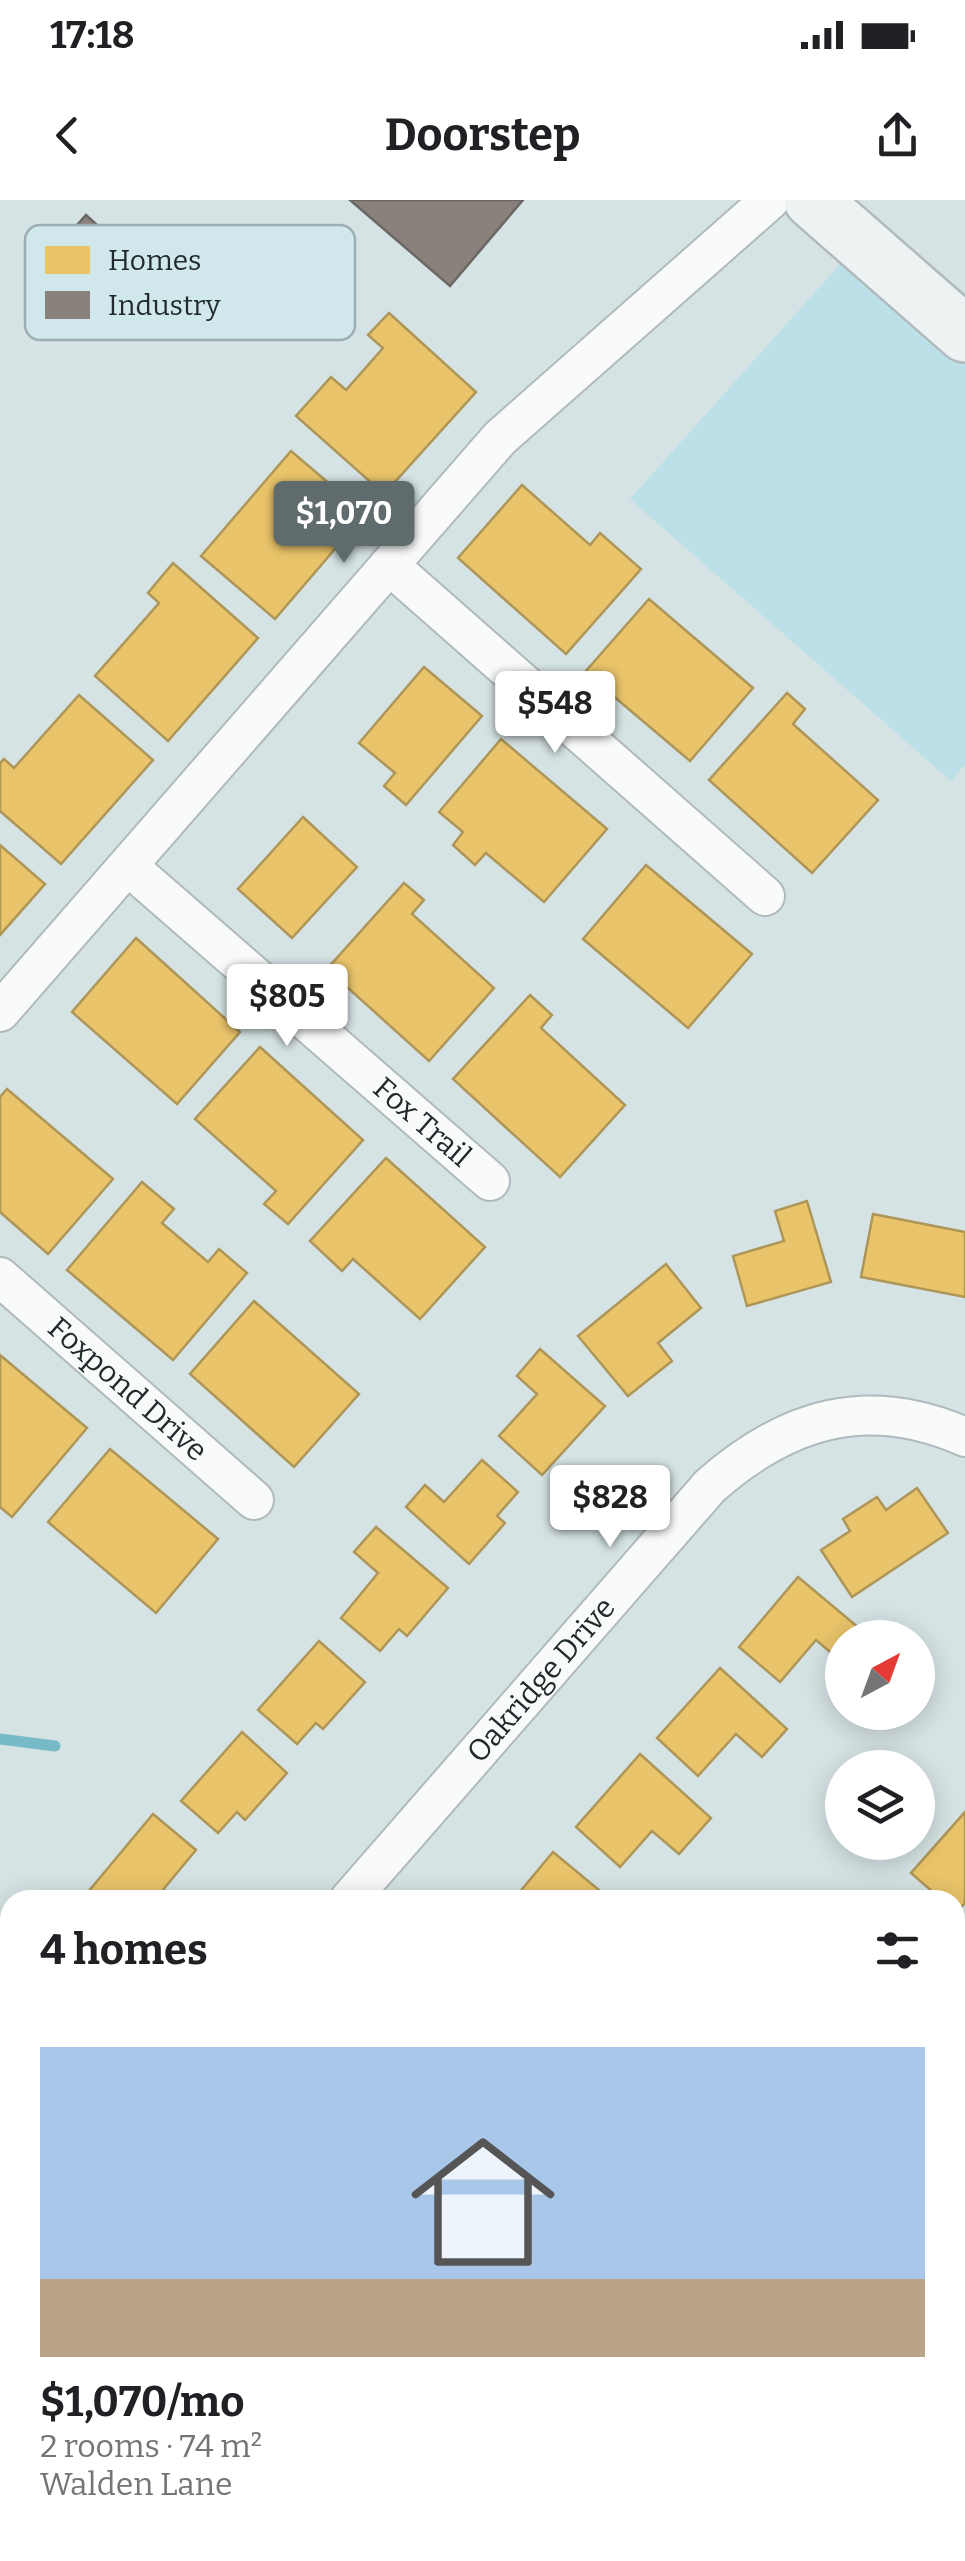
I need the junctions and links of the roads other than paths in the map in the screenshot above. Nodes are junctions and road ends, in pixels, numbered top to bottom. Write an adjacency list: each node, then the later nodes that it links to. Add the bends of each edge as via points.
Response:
1 (770, 200): 4 (street, via 500,438)
2 (812, 200): 3 (street)
3 (965, 334)
4 (389, 566): 5 (street); 6 (street)
5 (128, 866): 7 (street); 8 (street, Fox Trail)
6 (765, 896)
7 (0, 1012)
8 (490, 1181)
9 (0, 1277): 11 (street, Foxpond Drive)
10 (965, 1437): 12 (street, Oakridge Drive, via 915,1420 851,1417 774,1438 735,1464)
11 (254, 1500)
12 (358, 1890)

